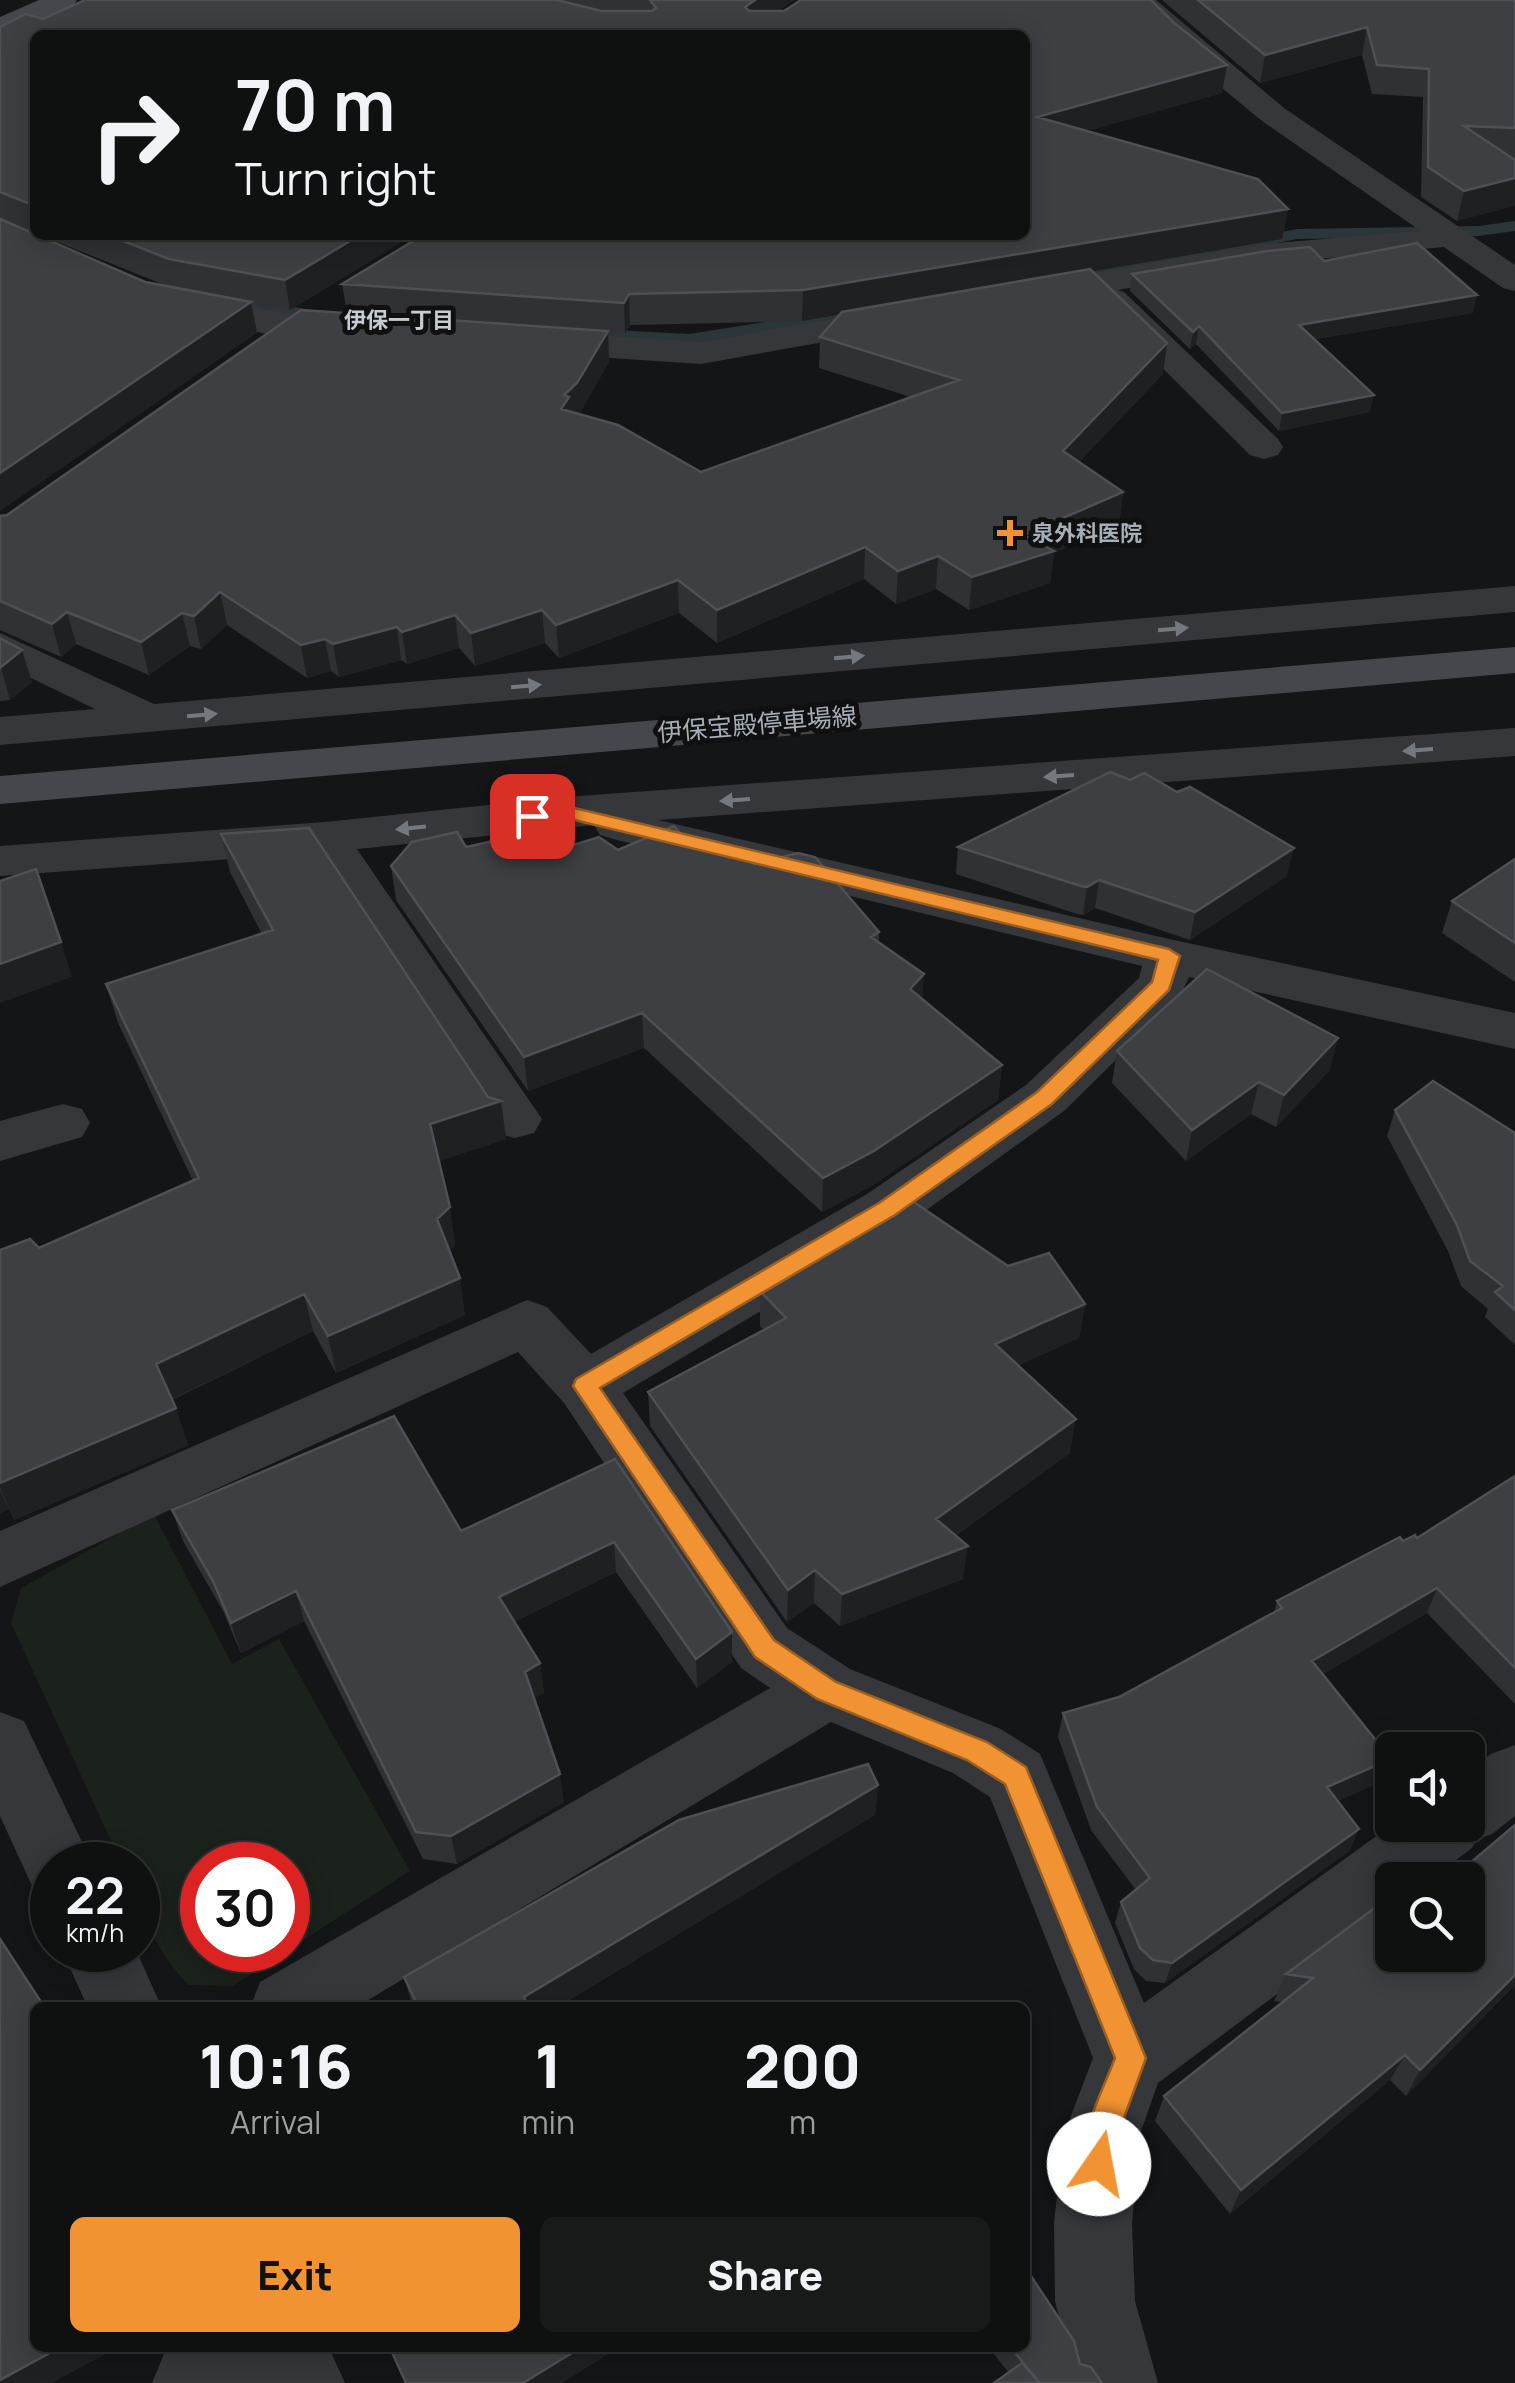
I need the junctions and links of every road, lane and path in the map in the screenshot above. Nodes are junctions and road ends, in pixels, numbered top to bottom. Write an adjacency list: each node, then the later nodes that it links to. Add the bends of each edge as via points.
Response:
1 (63, 0): 3 (main road)
2 (1140, 0): 4 (street, via 1244,92)
3 (0, 28)
4 (1453, 238): 5 (street); 6 (street, via 1264,254)
5 (1515, 281)
6 (1095, 284): 9 (street); 15 (street)
7 (146, 294): 11 (street)
8 (346, 296): 11 (street)
9 (1001, 300)
10 (926, 313): 13 (street, via 700,353)
11 (297, 326): 12 (street); 14 (street)
12 (393, 332)
13 (508, 340)
14 (250, 359)
15 (1264, 446)
16 (1515, 599): 19 (street, one-way to 16)
17 (0, 646): 19 (street)
18 (1515, 660): 22 (main road, 伊保宝殿停車場線)
19 (153, 720): 20 (street)
20 (0, 731)
21 (1515, 742): 23 (street, one-way to 23)
22 (0, 790)
23 (566, 812): 24 (street, one-way to 24); 26 (street)
24 (325, 836): 25 (street); 28 (street)
25 (0, 861)
26 (1169, 956): 27 (street); 31 (street, via 1162,985 1045,1098 887,1209)
27 (1515, 1031)
28 (515, 1119)
29 (64, 1123): 30 (street)
30 (0, 1141)
31 (585, 1386): 32 (street, via 528,1323); 33 (street, via 764,1648)
32 (0, 1560)
33 (827, 1690): 41 (street); 42 (street, via 977,1751 1016,1776)
34 (0, 1742): 37 (street)
35 (1515, 1776): 36 (street)
36 (1485, 1798)
37 (47, 1842)
38 (1425, 1842): 42 (street)
39 (109, 1972): 40 (street)
40 (123, 2002)
41 (296, 2002)
42 (1130, 2058): 47 (street, via 1102,2134 1093,2222 1096,2302)
43 (244, 2352): 45 (street)
44 (289, 2352): 46 (street)
45 (194, 2383)
46 (304, 2383)
47 (1117, 2383)

